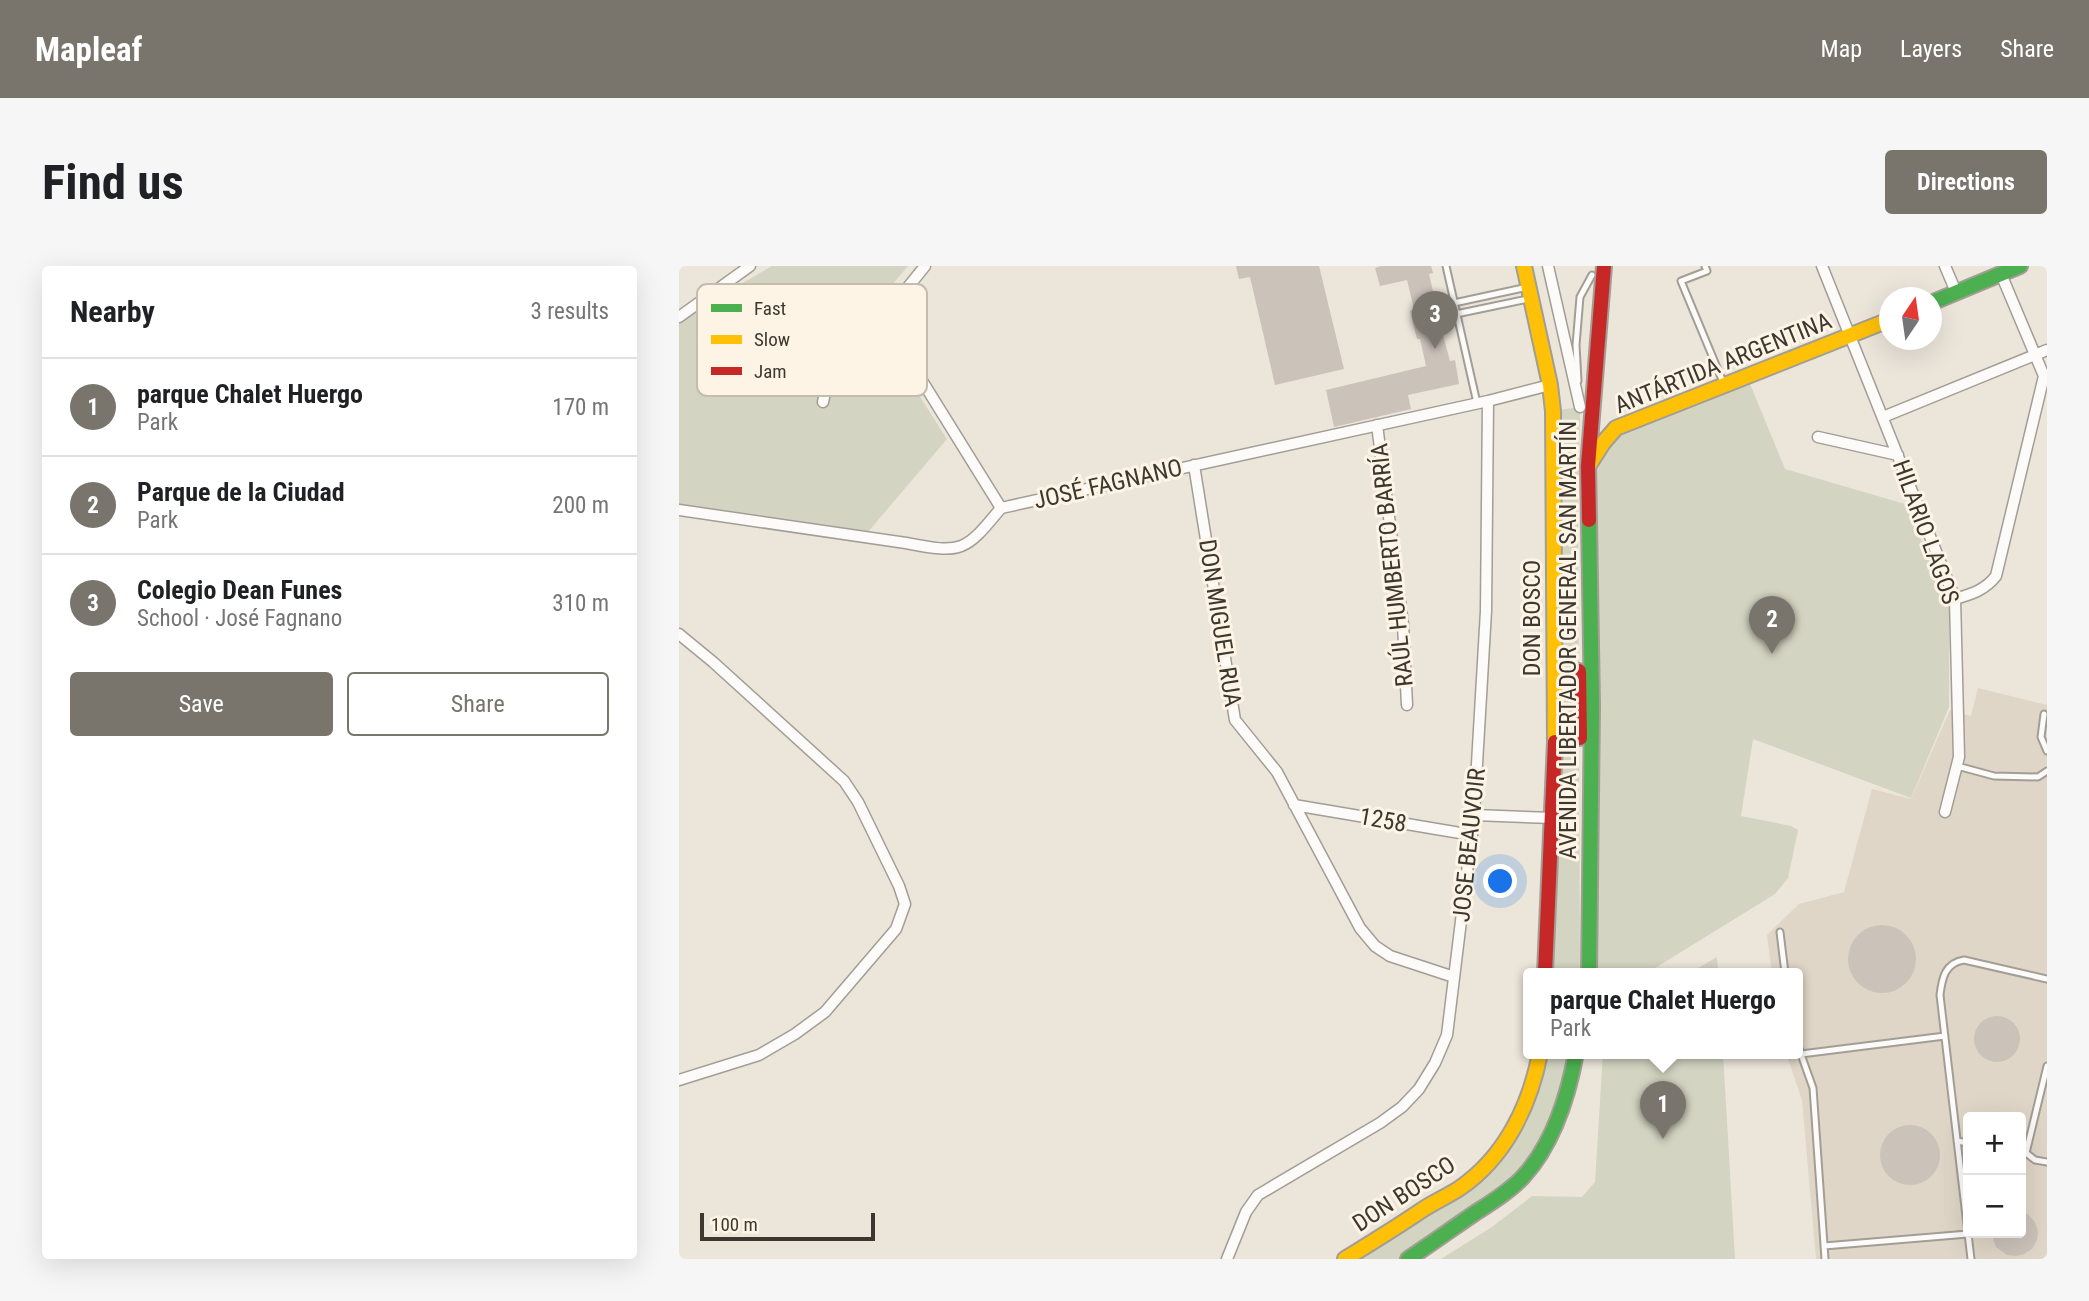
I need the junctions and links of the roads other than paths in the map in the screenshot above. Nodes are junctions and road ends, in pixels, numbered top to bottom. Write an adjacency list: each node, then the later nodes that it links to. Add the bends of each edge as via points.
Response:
1 (750, 266): 11 (street)
2 (925, 266): 12 (street)
3 (1446, 266): 16 (lane)
4 (1524, 266): 14 (main road, DON BOSCO)
5 (1548, 266): 31 (street)
6 (1705, 266): 24 (lane, via 1707,271 1681,281)
7 (1822, 266): 21 (street, HILARIO LAGOS)
8 (1945, 266): 13 (street)
9 (1597, 269): 31 (main road, AVENIDA LIBERTADOR GENERAL SAN MARTÍN)
10 (2013, 269): 13 (main road); 23 (street)
11 (725, 284)
12 (910, 284)
13 (1956, 292): 15 (main road)
14 (1530, 293): 16 (lane); 18 (lane); 25 (main road, DON BOSCO)
15 (1942, 298)
16 (1454, 303): 18 (lane)
17 (697, 304): 19 (street)
18 (1456, 314): 30 (lane)
19 (679, 317)
20 (1879, 324): 21 (main road, ANTÁRTIDA ARGENTINA)
21 (1850, 337): 24 (main road, ANTÁRTIDA ARGENTINA); 32 (street, HILARIO LAGOS)
22 (2047, 350): 23 (street)
23 (2036, 354): 32 (street); 41 (street, via 2044,376 1996,576 1988,586)
24 (1725, 385): 34 (main road, ANTÁRTIDA ARGENTINA)
25 (1550, 386): 28 (street, JOSÉ FAGNANO); 51 (main road, DON BOSCO)
26 (927, 389): 39 (street)
27 (824, 396): 29 (street)
28 (1489, 401): 30 (street, JOSÉ FAGNANO); 50 (street, JOSE BEAUVOIR, via 1486,611)
29 (823, 402)
30 (1477, 403): 33 (street, JOSÉ FAGNANO)
31 (1586, 411): 34 (street); 38 (main road, AVENIDA LIBERTADOR GENERAL SAN MARTÍN); 55 (main road, AVENIDA LIBERTADOR GENERAL SAN MARTÍN, via 1578,517)
32 (1884, 417): 36 (street, HILARIO LAGOS)
33 (1377, 425): 37 (street, JOSÉ FAGNANO); 43 (street, RAÚL HUMBERTO BARRÍA, via 1403,624)
34 (1616, 428): 38 (main road, ANTÁRTIDA ARGENTINA)
35 (1818, 437): 36 (street)
36 (1898, 455): 41 (street, HILARIO LAGOS)
37 (1194, 465): 39 (street, JOSÉ FAGNANO); 48 (street, DON MIGUEL RUA, via 1235,720 1277,772)
38 (1588, 466): 56 (main road, AVENIDA LIBERTADOR GENERAL SAN MARTÍN)
39 (1001, 508): 40 (street, JOSÉ FAGNANO, via 978,536 954,550)
40 (679, 510)
41 (1955, 599): 46 (street, HILARIO LAGOS)
42 (679, 634): 67 (street, via 844,781 905,904 896,929 825,1012 759,1055)
43 (1406, 705)
44 (2044, 714): 45 (lane, via 2041,737)
45 (2047, 751)
46 (1957, 766): 47 (lane, via 1994,776 2038,777); 49 (street, HILARIO LAGOS)
47 (2047, 771)
48 (1294, 805): 52 (street, 1258); 58 (street, DON MIGUEL RUA, via 1360,928 1375,946 1389,956)
49 (1945, 811)
50 (1474, 816): 51 (street); 52 (street, JOSE BEAUVOIR)
51 (1553, 818): 54 (main road, DON BOSCO)
52 (1472, 835): 58 (street, JOSE BEAUVOIR)
53 (1780, 932): 57 (lane)
54 (1545, 968)
55 (1580, 968)
56 (1589, 968)
57 (1784, 968)
58 (1454, 977): 77 (street, JOSE BEAUVOIR, via 1447,1035 1419,1088 1380,1124 1258,1195 1246,1212)
59 (2047, 979): 60 (lane, via 1956,961 1942,980)
60 (1945, 1036): 61 (lane); 68 (lane)
61 (1803, 1054)
62 (1539, 1059): 78 (main road, DON BOSCO, via 1515,1126 1483,1168 1460,1188)
63 (1575, 1059): 79 (main road, via 1563,1108 1524,1175 1508,1191)
64 (1585, 1059): 80 (main road, via 1572,1116 1541,1170 1499,1210)
65 (1803, 1059): 76 (lane, via 1813,1088)
66 (2047, 1066): 69 (lane)
67 (679, 1080)
68 (1957, 1141): 70 (lane); 73 (lane)
69 (2026, 1141)
70 (1963, 1142)
71 (2026, 1154): 72 (lane)
72 (2047, 1162)
73 (1963, 1192)
74 (1963, 1234): 76 (lane)
75 (1968, 1238): 82 (lane)
76 (1824, 1246): 81 (lane)
77 (1231, 1256)
78 (1346, 1259)
79 (1408, 1259)
80 (1426, 1259)
81 (1825, 1259)
82 (1971, 1259)

